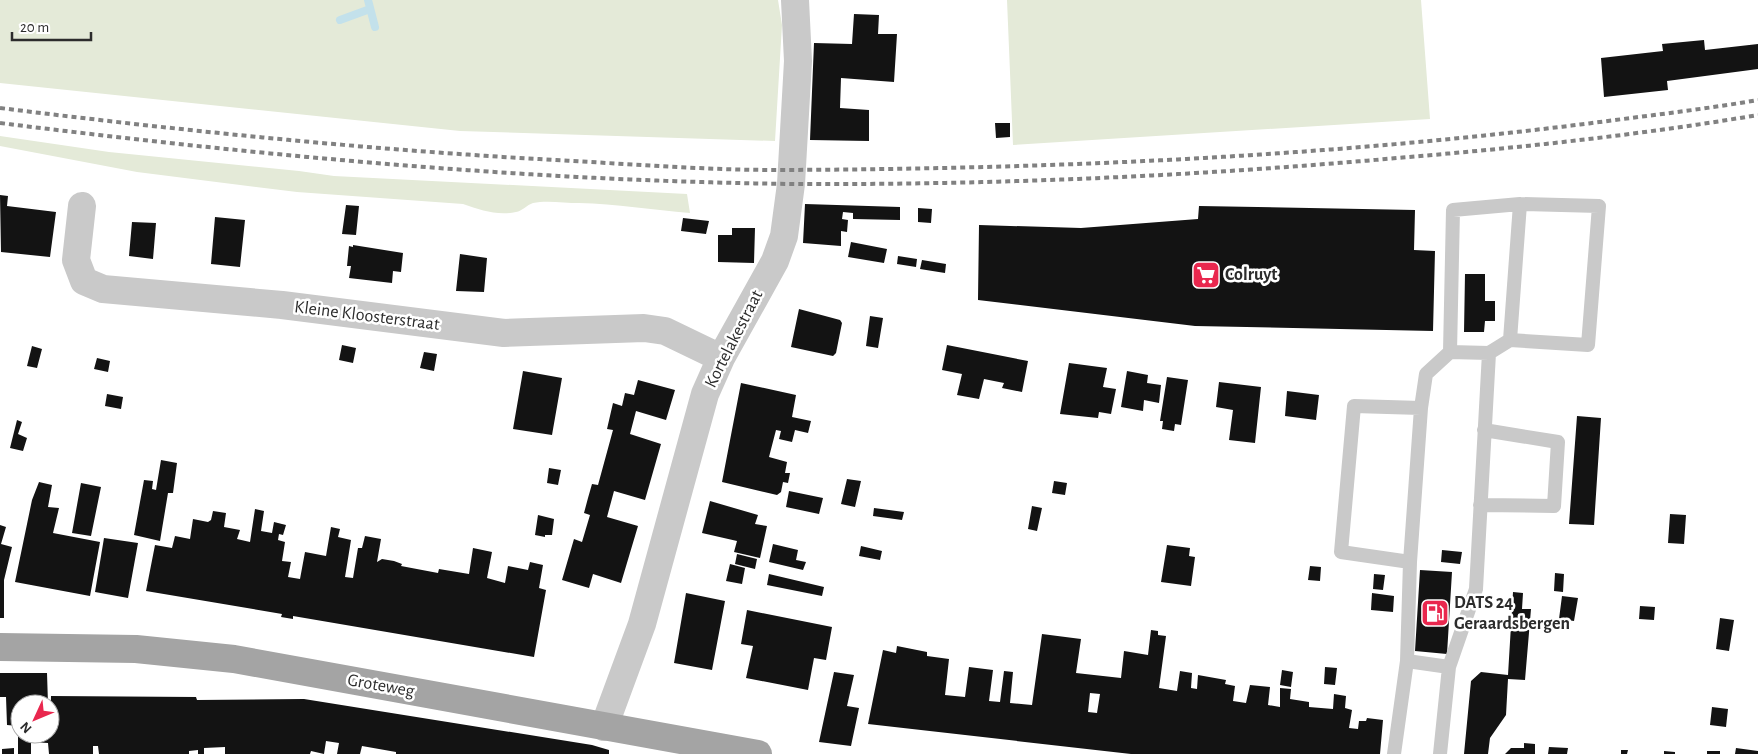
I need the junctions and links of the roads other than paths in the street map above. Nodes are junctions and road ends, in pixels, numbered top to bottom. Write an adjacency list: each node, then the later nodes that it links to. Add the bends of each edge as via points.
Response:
1 (795, 0): 7 (street, Kortelakestraat, via 798,61 791,184 784,236 775,261)
2 (1520, 204): 4 (lane); 4 (lane, via 1599,206 1588,345); 5 (lane, via 1453,210)
3 (82, 206): 7 (street, Kleine Kloosterstraat, via 76,260 84,281 103,289 290,306 504,334 644,328 666,331)
4 (1510, 340): 6 (lane)
5 (1450, 352): 6 (lane); 8 (lane, via 1426,374)
6 (1489, 353): 9 (lane)
7 (721, 358): 15 (street, Kortelakestraat, via 705,394 642,624)
8 (1421, 408): 11 (lane); 11 (lane, via 1354,406 1341,552)
9 (1484, 430): 10 (lane); 10 (lane, via 1558,442 1554,506)
10 (1480, 505): 14 (lane, via 1476,589)
11 (1410, 562): 13 (lane)
12 (0, 647): 15 (main road, Groteweg, via 136,649 234,659)
13 (1407, 661): 14 (lane); 17 (lane)
14 (1449, 667): 18 (lane)
15 (604, 727): 16 (main road, Groteweg)
16 (758, 754)
17 (1394, 754)
18 (1440, 754)

